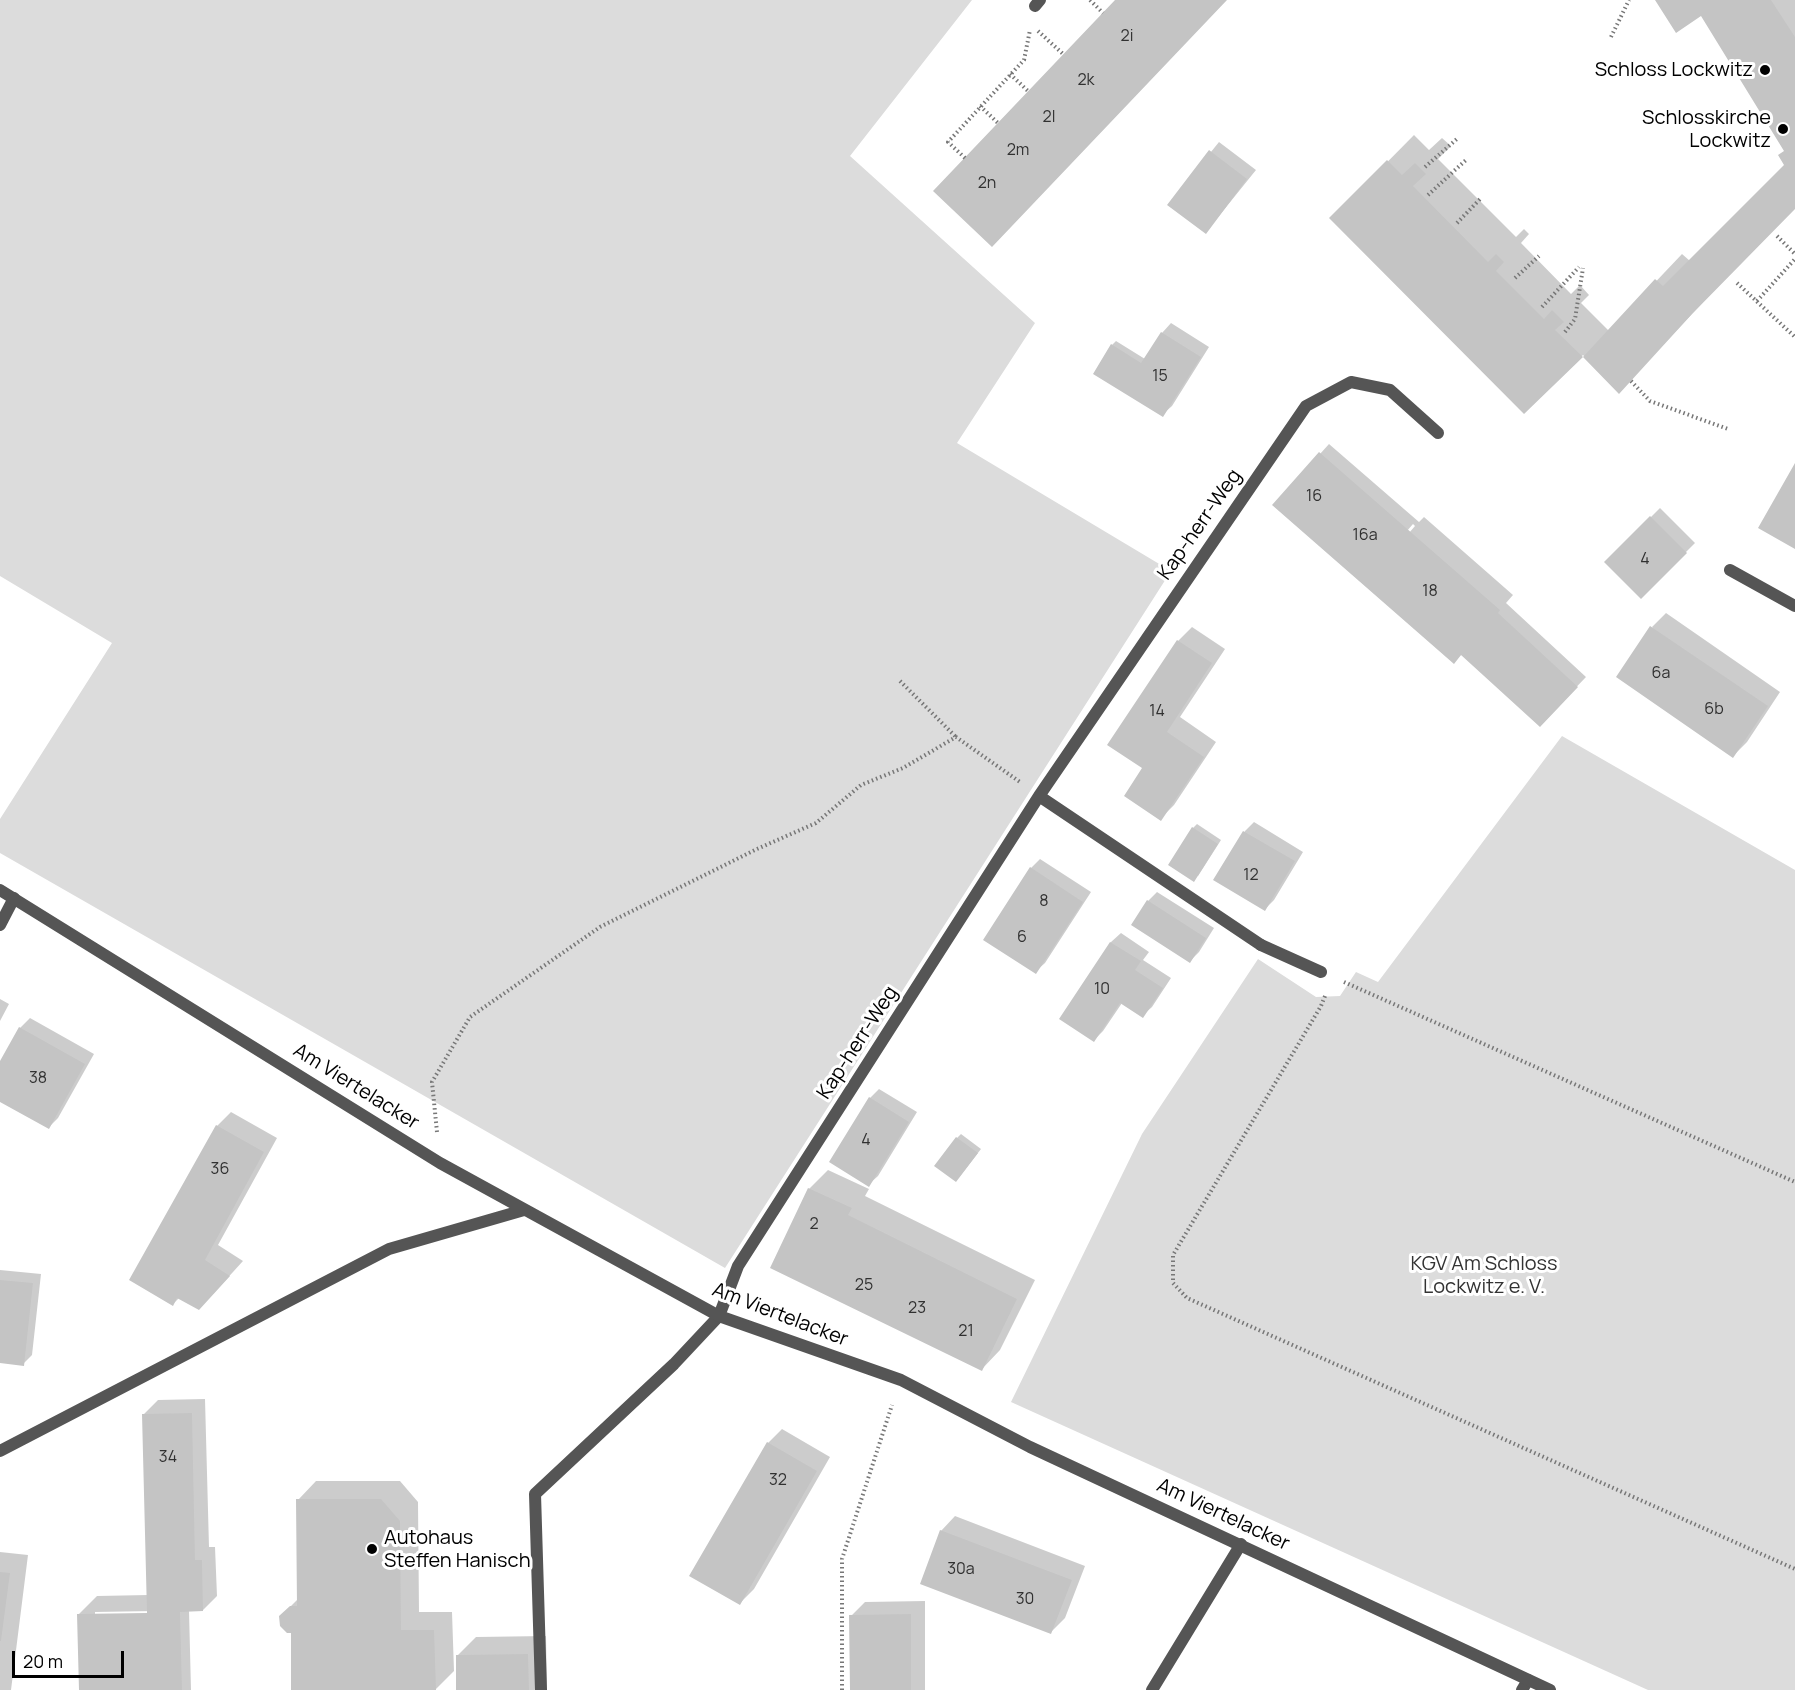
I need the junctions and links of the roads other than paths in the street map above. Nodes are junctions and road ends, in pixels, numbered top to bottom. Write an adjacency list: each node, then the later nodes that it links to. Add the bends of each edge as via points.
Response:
1 (1438, 433): 4 (street, Kap-herr-Weg, via 1390,390 1351,382 1306,406)
2 (1730, 570): 3 (street)
3 (1795, 606)
4 (1040, 796): 8 (street, via 1261,945); 10 (street, Kap-herr-Weg, via 738,1266)
5 (0, 890): 6 (street, Am Viertelacker)
6 (14, 898): 7 (street); 9 (street, Am Viertelacker, via 440,1163)
7 (0, 925)
8 (1321, 972)
9 (524, 1210): 10 (street, Am Viertelacker); 11 (street, via 389,1249)
10 (719, 1316): 12 (street, Am Viertelacker, via 900,1380 1030,1447); 14 (street, via 674,1364 535,1494)
11 (0, 1451)
12 (1241, 1544): 13 (street, Am Viertelacker); 15 (street)
13 (1525, 1685): 16 (street, Am Viertelacker)
14 (541, 1690)
15 (1152, 1690)
16 (1550, 1690)

